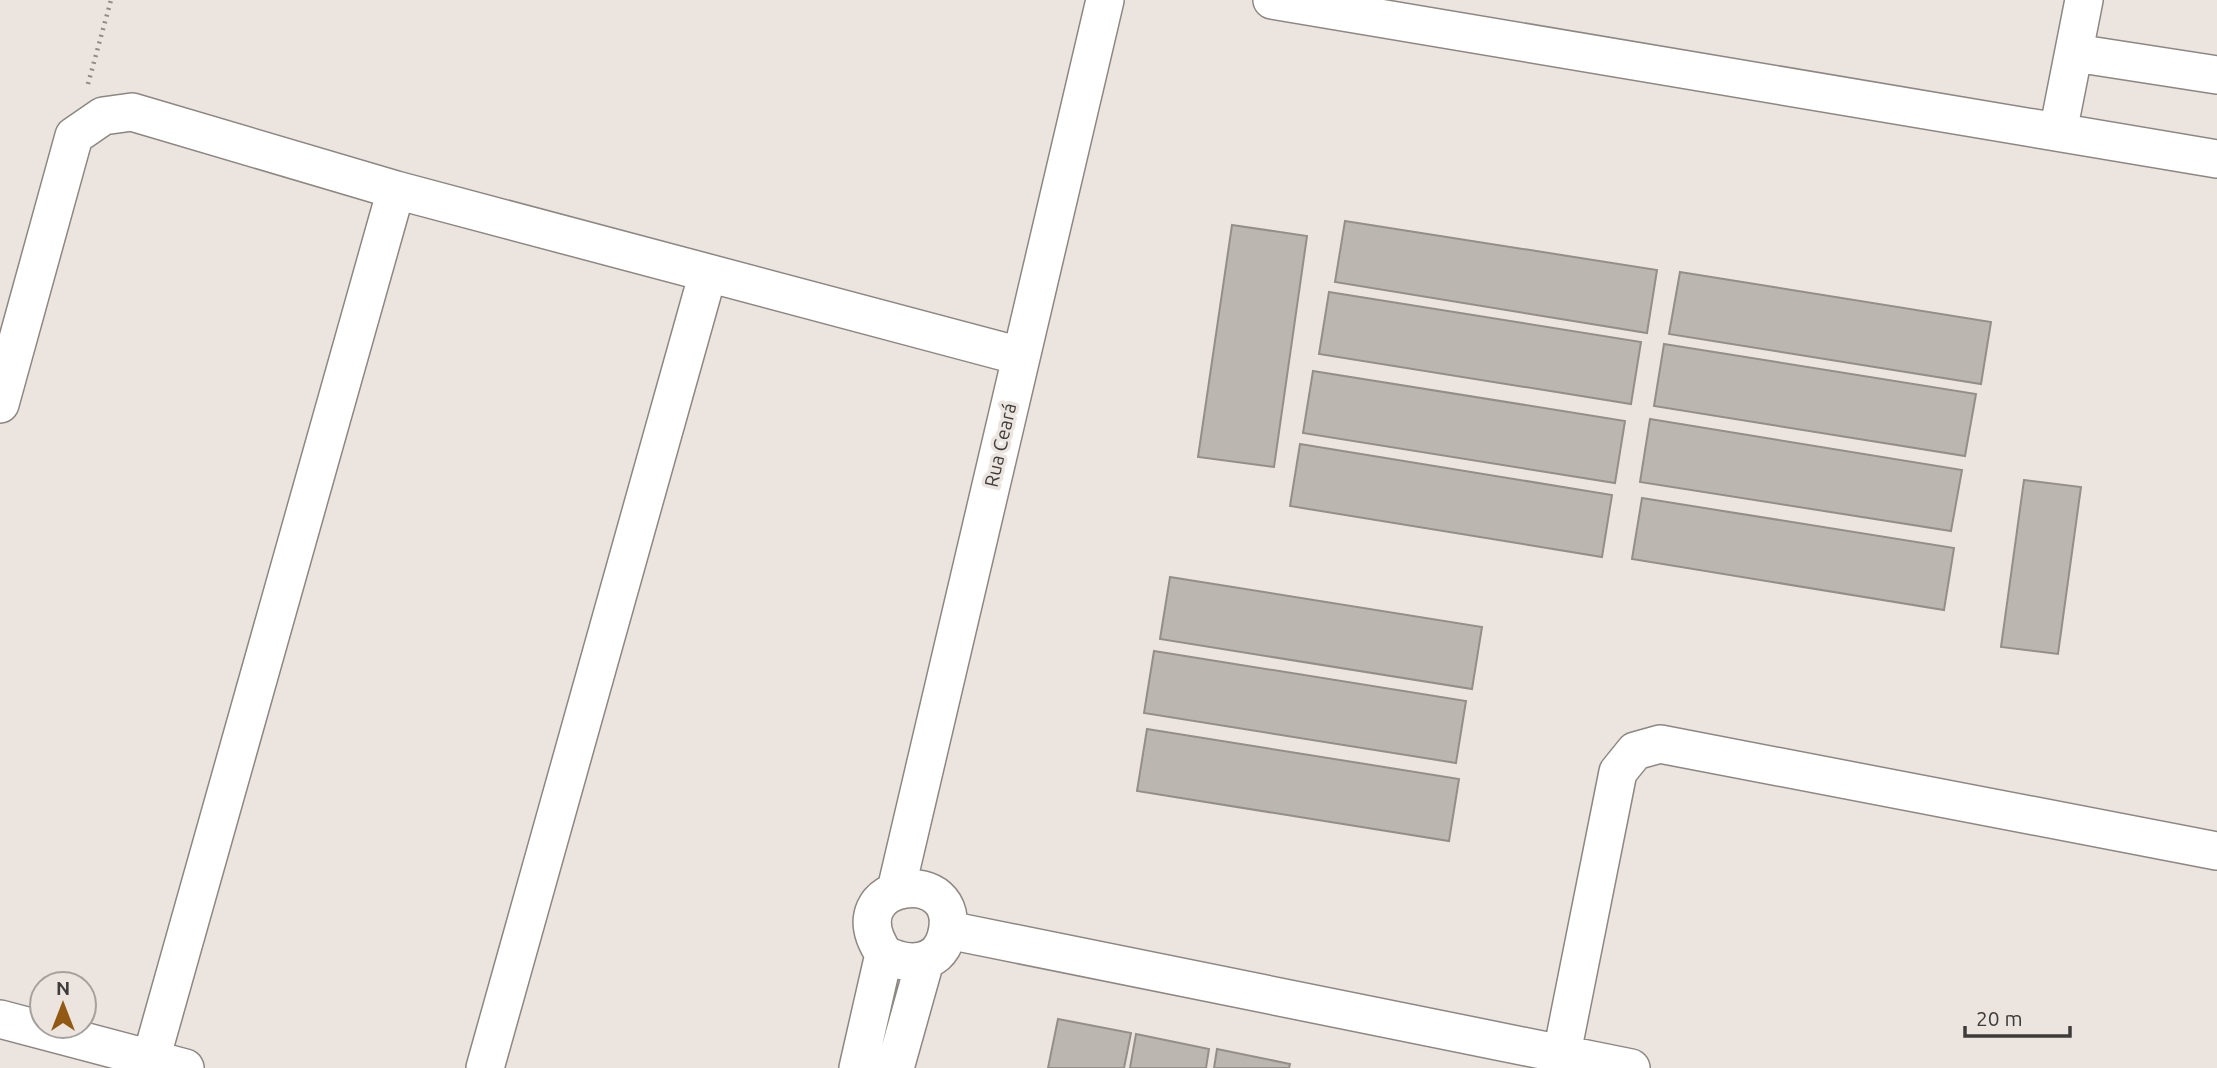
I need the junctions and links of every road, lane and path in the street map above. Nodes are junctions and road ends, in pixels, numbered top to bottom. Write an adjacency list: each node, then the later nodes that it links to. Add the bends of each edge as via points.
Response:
1 (111, 0): 8 (path)
2 (1105, 0): 12 (street, Rua Ceará)
3 (1272, 0): 7 (street)
4 (2084, 0): 5 (street)
5 (2075, 53): 6 (street); 7 (street)
6 (2217, 75)
7 (2058, 132): 9 (street)
8 (74, 136): 10 (street, via 103,116 132,112); 13 (street)
9 (2217, 159)
10 (396, 190): 11 (street); 21 (street)
11 (708, 273): 12 (street); 22 (street)
12 (1020, 356): 15 (street, Rua Ceará)
13 (0, 404)
14 (2217, 851): 20 (street, via 1660,744 1635,751 1618,772)
15 (896, 890): 16 (street, via 926,890 939,899 947,912); 17 (street, via 875,911 872,926)
16 (948, 930): 18 (street, via 946,941); 20 (street)
17 (884, 954): 18 (street, via 911,964); 23 (street)
18 (925, 961): 24 (street)
19 (0, 1019): 21 (street)
20 (1560, 1061): 25 (street)
21 (168, 1063)
22 (485, 1068)
23 (858, 1068)
24 (895, 1068)
25 (1631, 1068)

